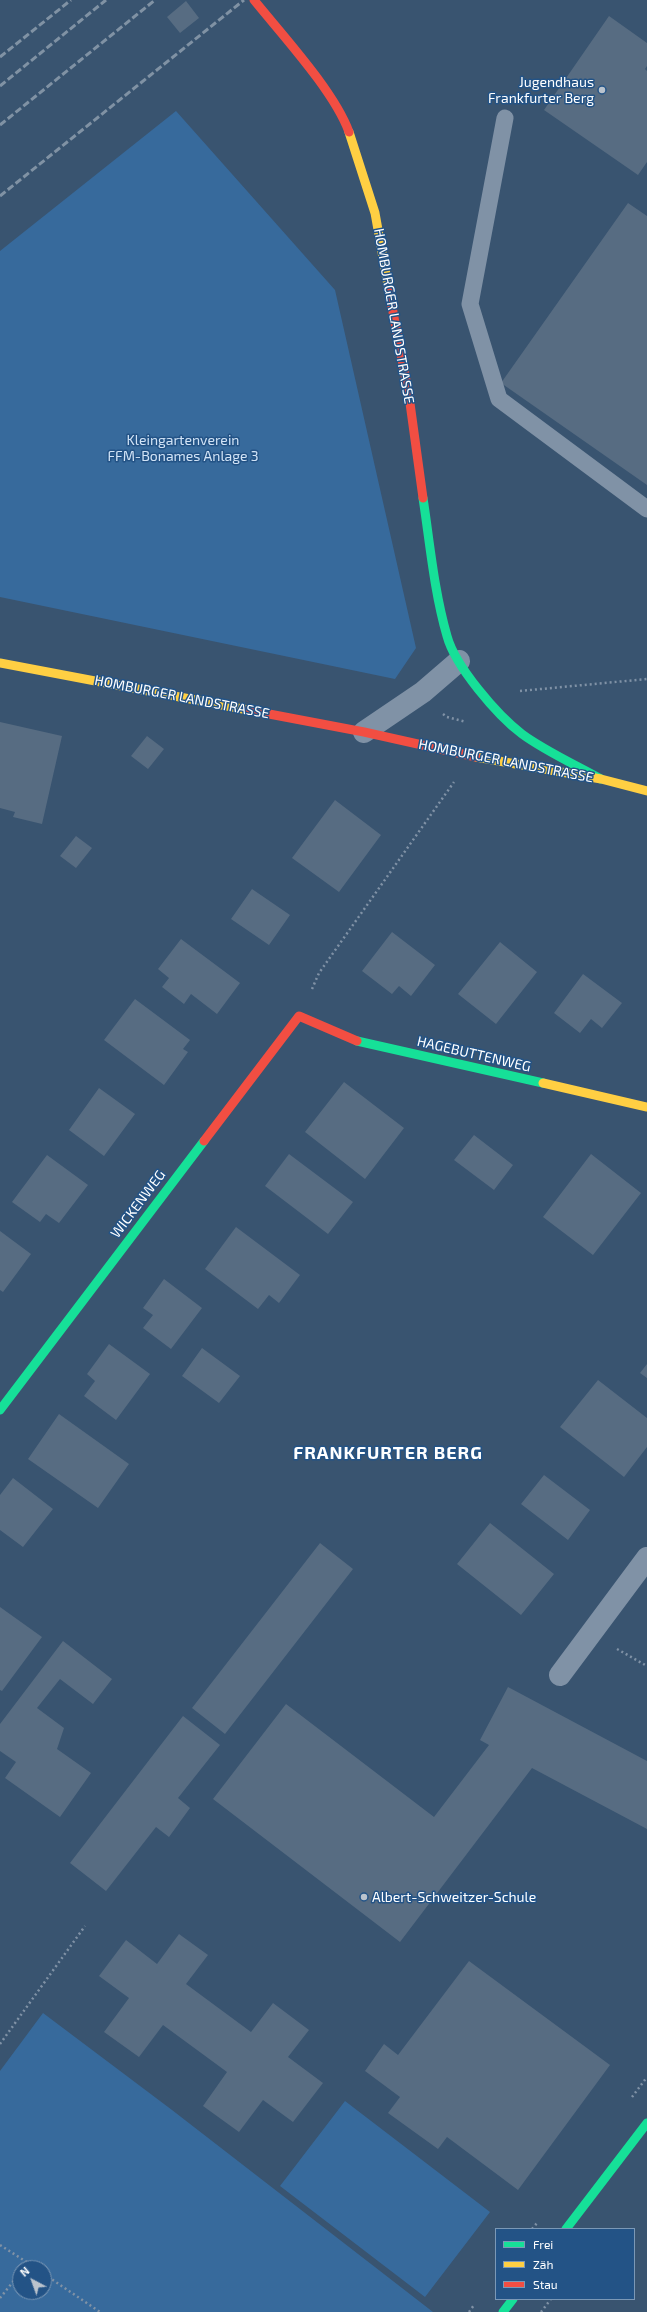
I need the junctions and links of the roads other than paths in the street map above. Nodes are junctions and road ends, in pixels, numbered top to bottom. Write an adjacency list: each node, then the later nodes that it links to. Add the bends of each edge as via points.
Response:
1 (254, 0): 4 (street, HOMBURGER LANDSTRASSE, via 317,79 344,121 365,177 375,213 409,396 435,579 447,637)
2 (505, 118): 3 (lane, via 470,304 499,399)
3 (647, 509)
4 (459, 661): 6 (street, via 423,692); 7 (street, HOMBURGER LANDSTRASSE, via 490,704 522,734)
5 (0, 663): 6 (street, HOMBURGER LANDSTRASSE)
6 (364, 732): 7 (street, HOMBURGER LANDSTRASSE, via 468,756)
7 (601, 779): 8 (street, HOMBURGER LANDSTRASSE)
8 (647, 791)
9 (299, 1016): 10 (street, HAGEBUTTENWEG, via 360,1042); 11 (street, WICKENWEG)
10 (647, 1107)
11 (0, 1410)
12 (647, 1558): 13 (street)
13 (560, 1676)
14 (647, 2123): 15 (street)
15 (567, 2228)
16 (512, 2300): 17 (street)
17 (503, 2312)

